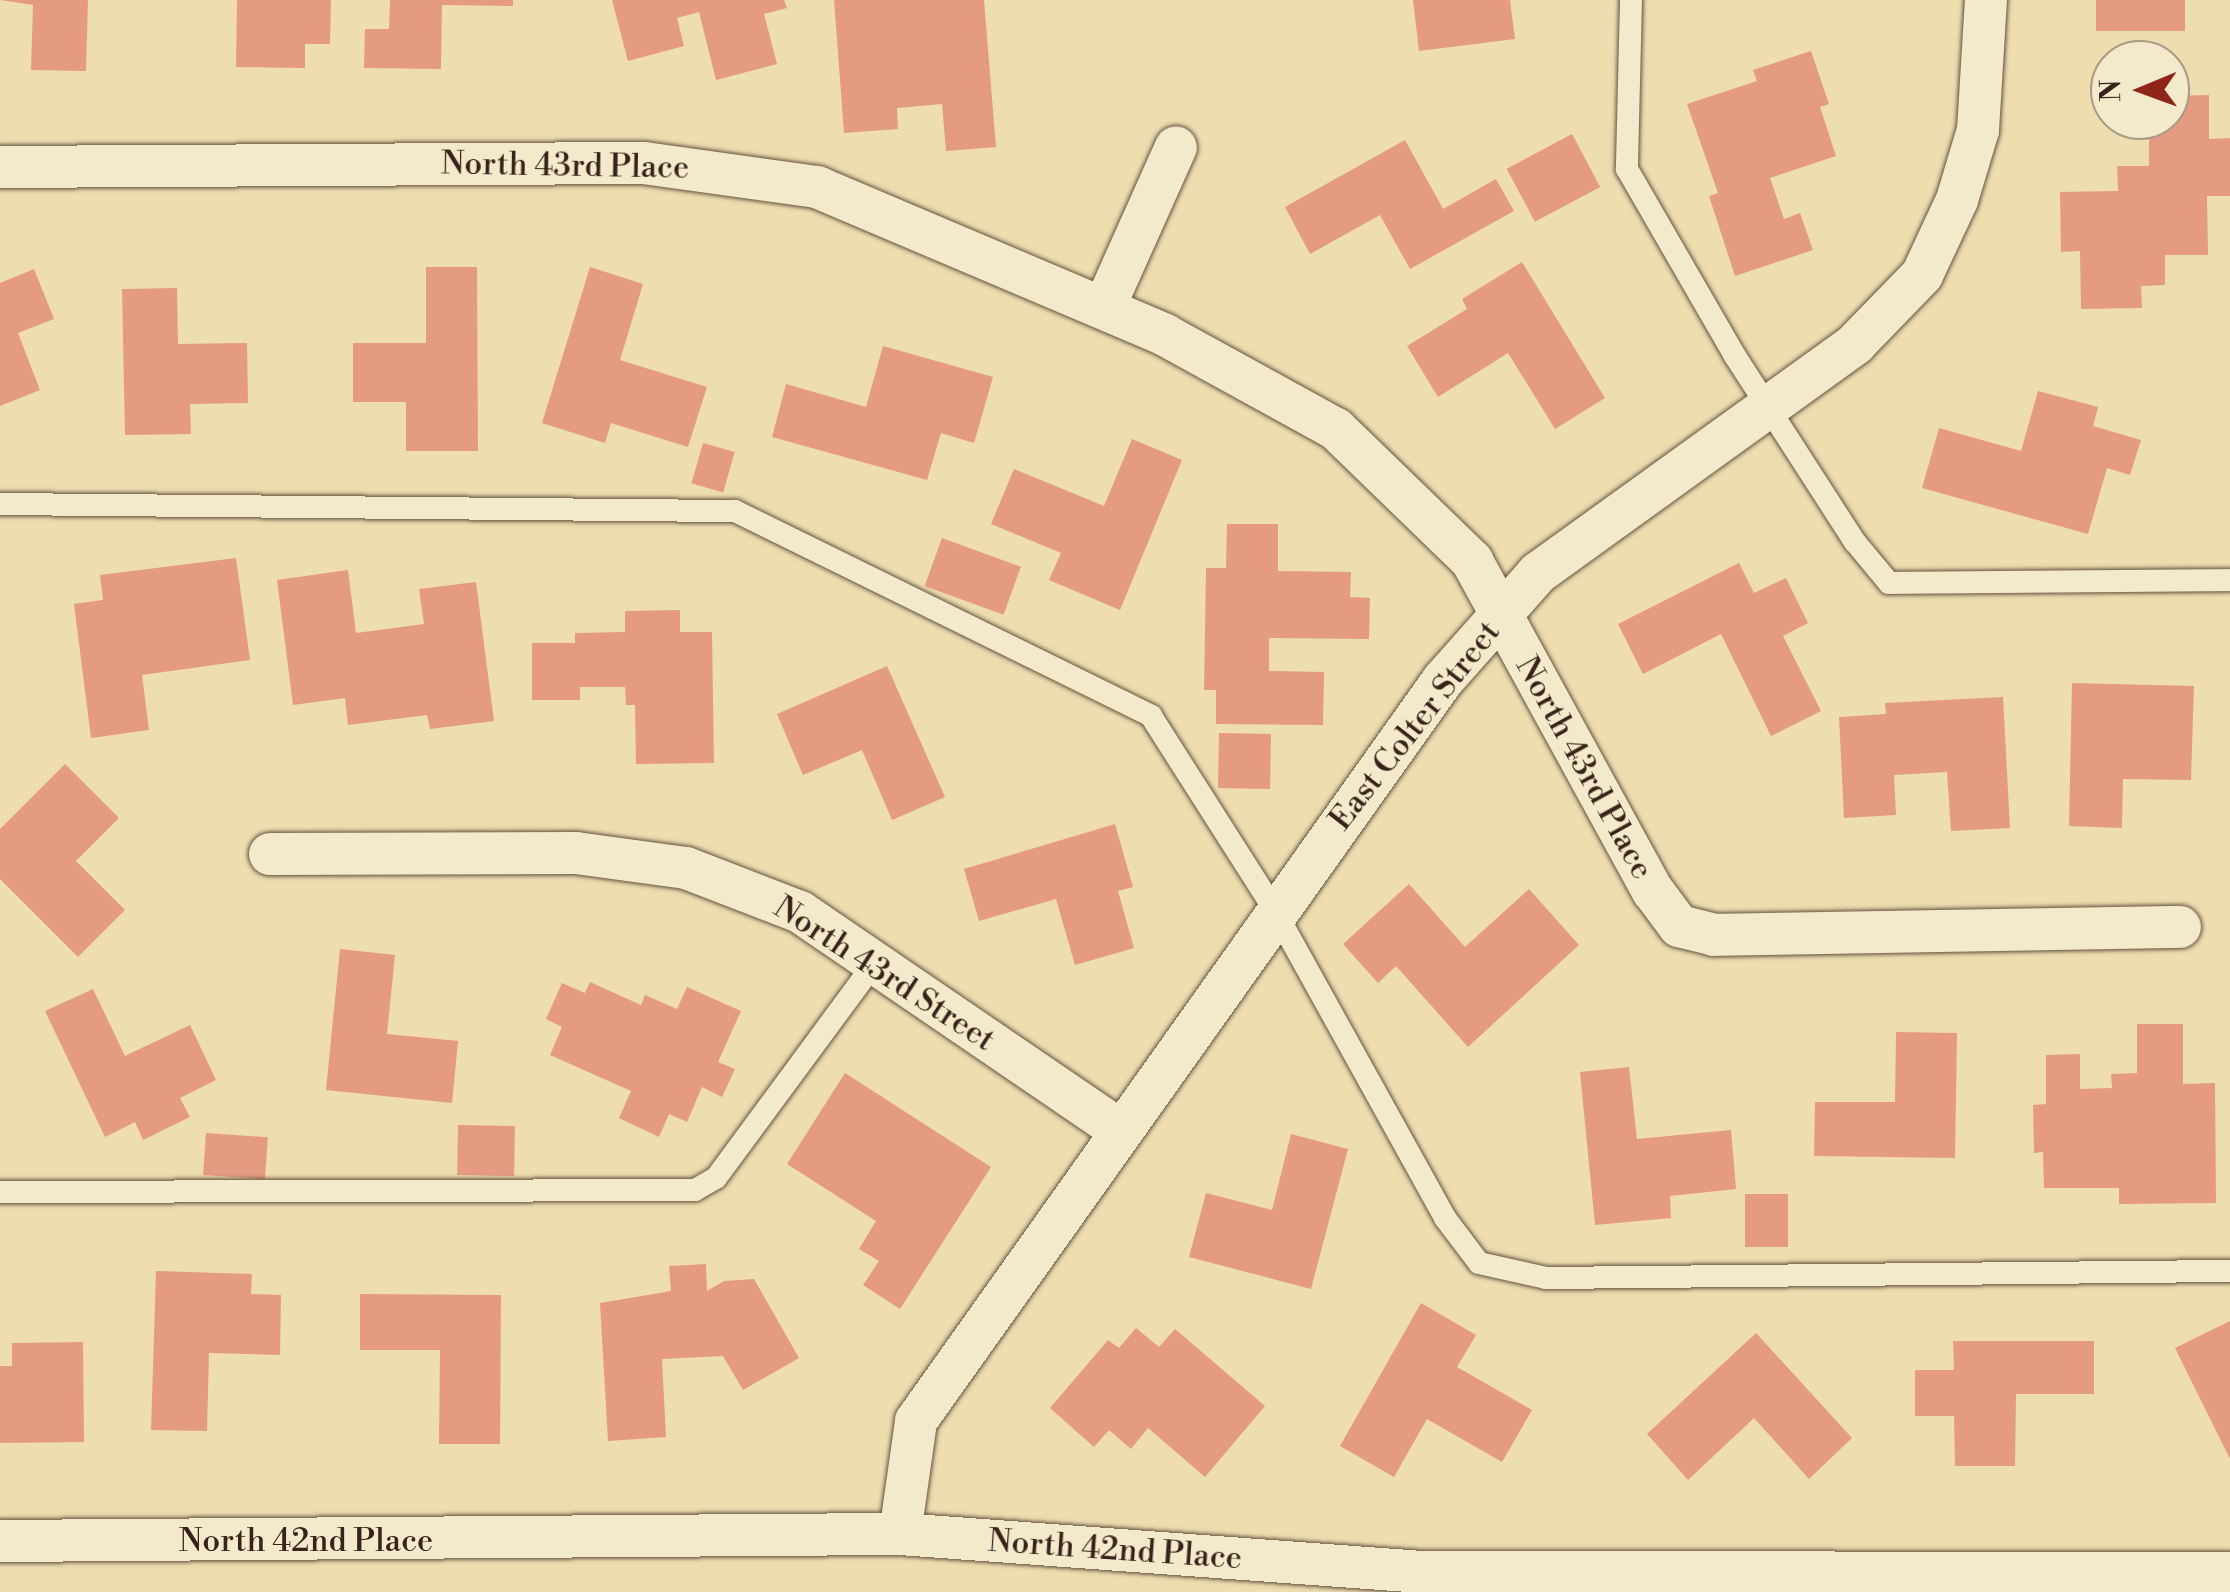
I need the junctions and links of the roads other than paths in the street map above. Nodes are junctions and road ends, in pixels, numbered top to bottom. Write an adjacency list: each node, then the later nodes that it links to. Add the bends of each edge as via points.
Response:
1 (1631, 0): 6 (lane, via 1626,170)
2 (1986, 0): 6 (street, East Colter Street, via 1978,130 1957,200 1922,275 1855,344)
3 (1176, 146): 5 (street)
4 (0, 166): 5 (street, North 43rd Place, via 644,163 736,171 817,187)
5 (1104, 308): 9 (street, North 43rd Place, via 1237,369 1336,429 1472,560)
6 (1770, 408): 8 (lane, via 1855,542 1890,583); 9 (street, East Colter Street, via 1538,573)
7 (0, 504): 11 (lane, via 735,510 1151,716)
8 (2230, 580)
9 (1501, 616): 11 (street, East Colter Street, via 1442,680); 12 (street, North 43rd Place, via 1653,891 1679,926 1714,936)
10 (270, 854): 13 (street, North 43rd Street, via 624,856 745,887)
11 (1275, 910): 14 (street, East Colter Street); 16 (lane, via 1445,1218 1478,1264 1546,1278)
12 (2180, 927)
13 (876, 961): 14 (street, North 43rd Street); 15 (lane, via 716,1178 696,1190)
14 (1120, 1130): 17 (street, East Colter Street, via 916,1420)
15 (0, 1192)
16 (2230, 1270)
17 (900, 1534): 18 (street, North 42nd Place); 19 (street, North 42nd Place, via 1422,1572)
18 (0, 1541)
19 (2230, 1573)

